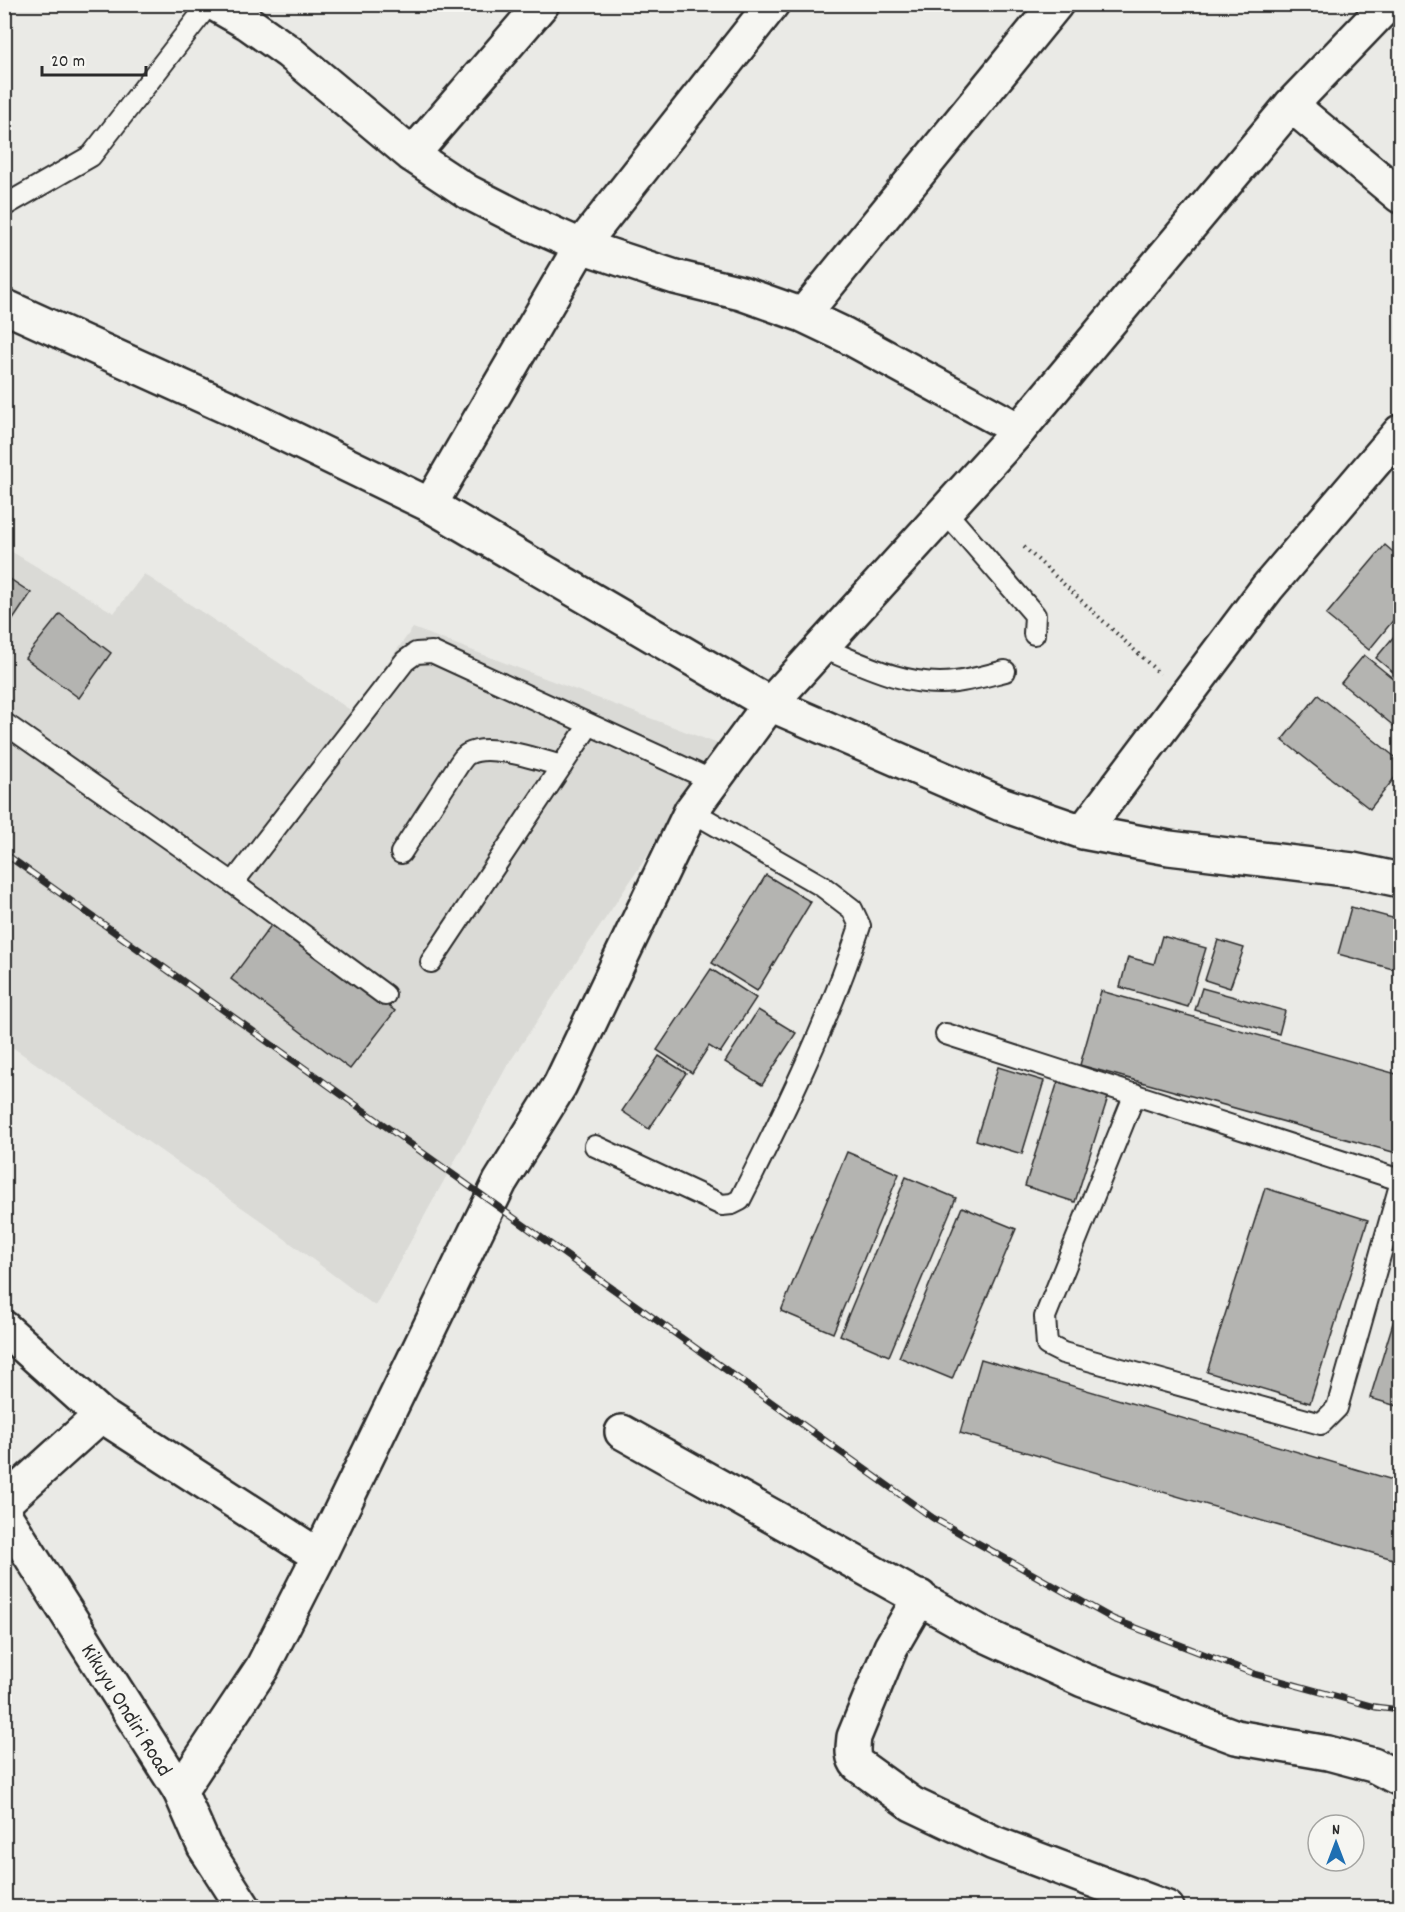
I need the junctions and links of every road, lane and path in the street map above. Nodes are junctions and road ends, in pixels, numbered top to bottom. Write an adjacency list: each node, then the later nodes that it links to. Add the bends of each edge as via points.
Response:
1 (209, 4): 10 (lane, via 91,156)
2 (215, 4): 8 (street, via 289,52)
3 (542, 4): 8 (street)
4 (772, 4): 11 (street)
5 (1056, 4): 13 (street)
6 (1388, 4): 7 (street)
7 (1290, 105): 9 (street); 14 (street)
8 (412, 155): 11 (street, via 468,192)
9 (1401, 196)
10 (4, 206)
11 (581, 246): 13 (street); 16 (street)
12 (4, 306): 16 (street, via 236,411)
13 (803, 315): 14 (street)
14 (1019, 430): 17 (street)
15 (1401, 432): 29 (street, via 1267,588)
16 (430, 505): 23 (street)
17 (945, 511): 19 (lane, via 1035,615); 20 (street)
18 (1024, 547): 22 (path)
19 (1034, 634)
20 (821, 647): 21 (lane, via 914,681 954,683); 23 (street)
21 (1005, 671)
22 (1168, 681)
23 (770, 704): 27 (street); 29 (street, via 1001,804)
24 (4, 723): 32 (lane)
25 (589, 725): 26 (lane); 27 (lane); 32 (lane, via 432,652 416,653 405,661)
26 (562, 766): 30 (lane, via 508,753 472,752 459,764); 33 (lane)
27 (713, 781): 28 (street)
28 (692, 811): 37 (lane, via 822,886 852,909 860,926 843,977 793,1093 740,1200 722,1205); 45 (street, via 560,1085 500,1182)
29 (1083, 832): 31 (street)
30 (401, 853)
31 (1401, 880)
32 (233, 883): 34 (lane)
33 (431, 962)
34 (385, 995)
35 (946, 1034): 36 (lane)
36 (1135, 1094): 38 (lane); 39 (lane, via 1045,1317 1047,1345 1063,1353 1320,1424 1337,1408)
37 (595, 1146)
38 (1401, 1180)
39 (1401, 1185)
40 (4, 1328): 41 (street)
41 (100, 1415): 43 (street); 45 (street)
42 (622, 1432): 46 (street)
43 (4, 1503)
44 (4, 1514): 48 (street, Kikuyu Ondiri Road)
45 (319, 1556): 48 (street, via 261,1668)
46 (920, 1597): 47 (street, via 984,1634 1083,1680 1236,1737 1328,1753 1373,1765); 50 (street, via 891,1647 854,1737 854,1760 912,1804 994,1843)
47 (1401, 1779)
48 (180, 1791): 49 (street, Kikuyu Ondiri Road, via 204,1845)
49 (243, 1908)
50 (1167, 1908)

